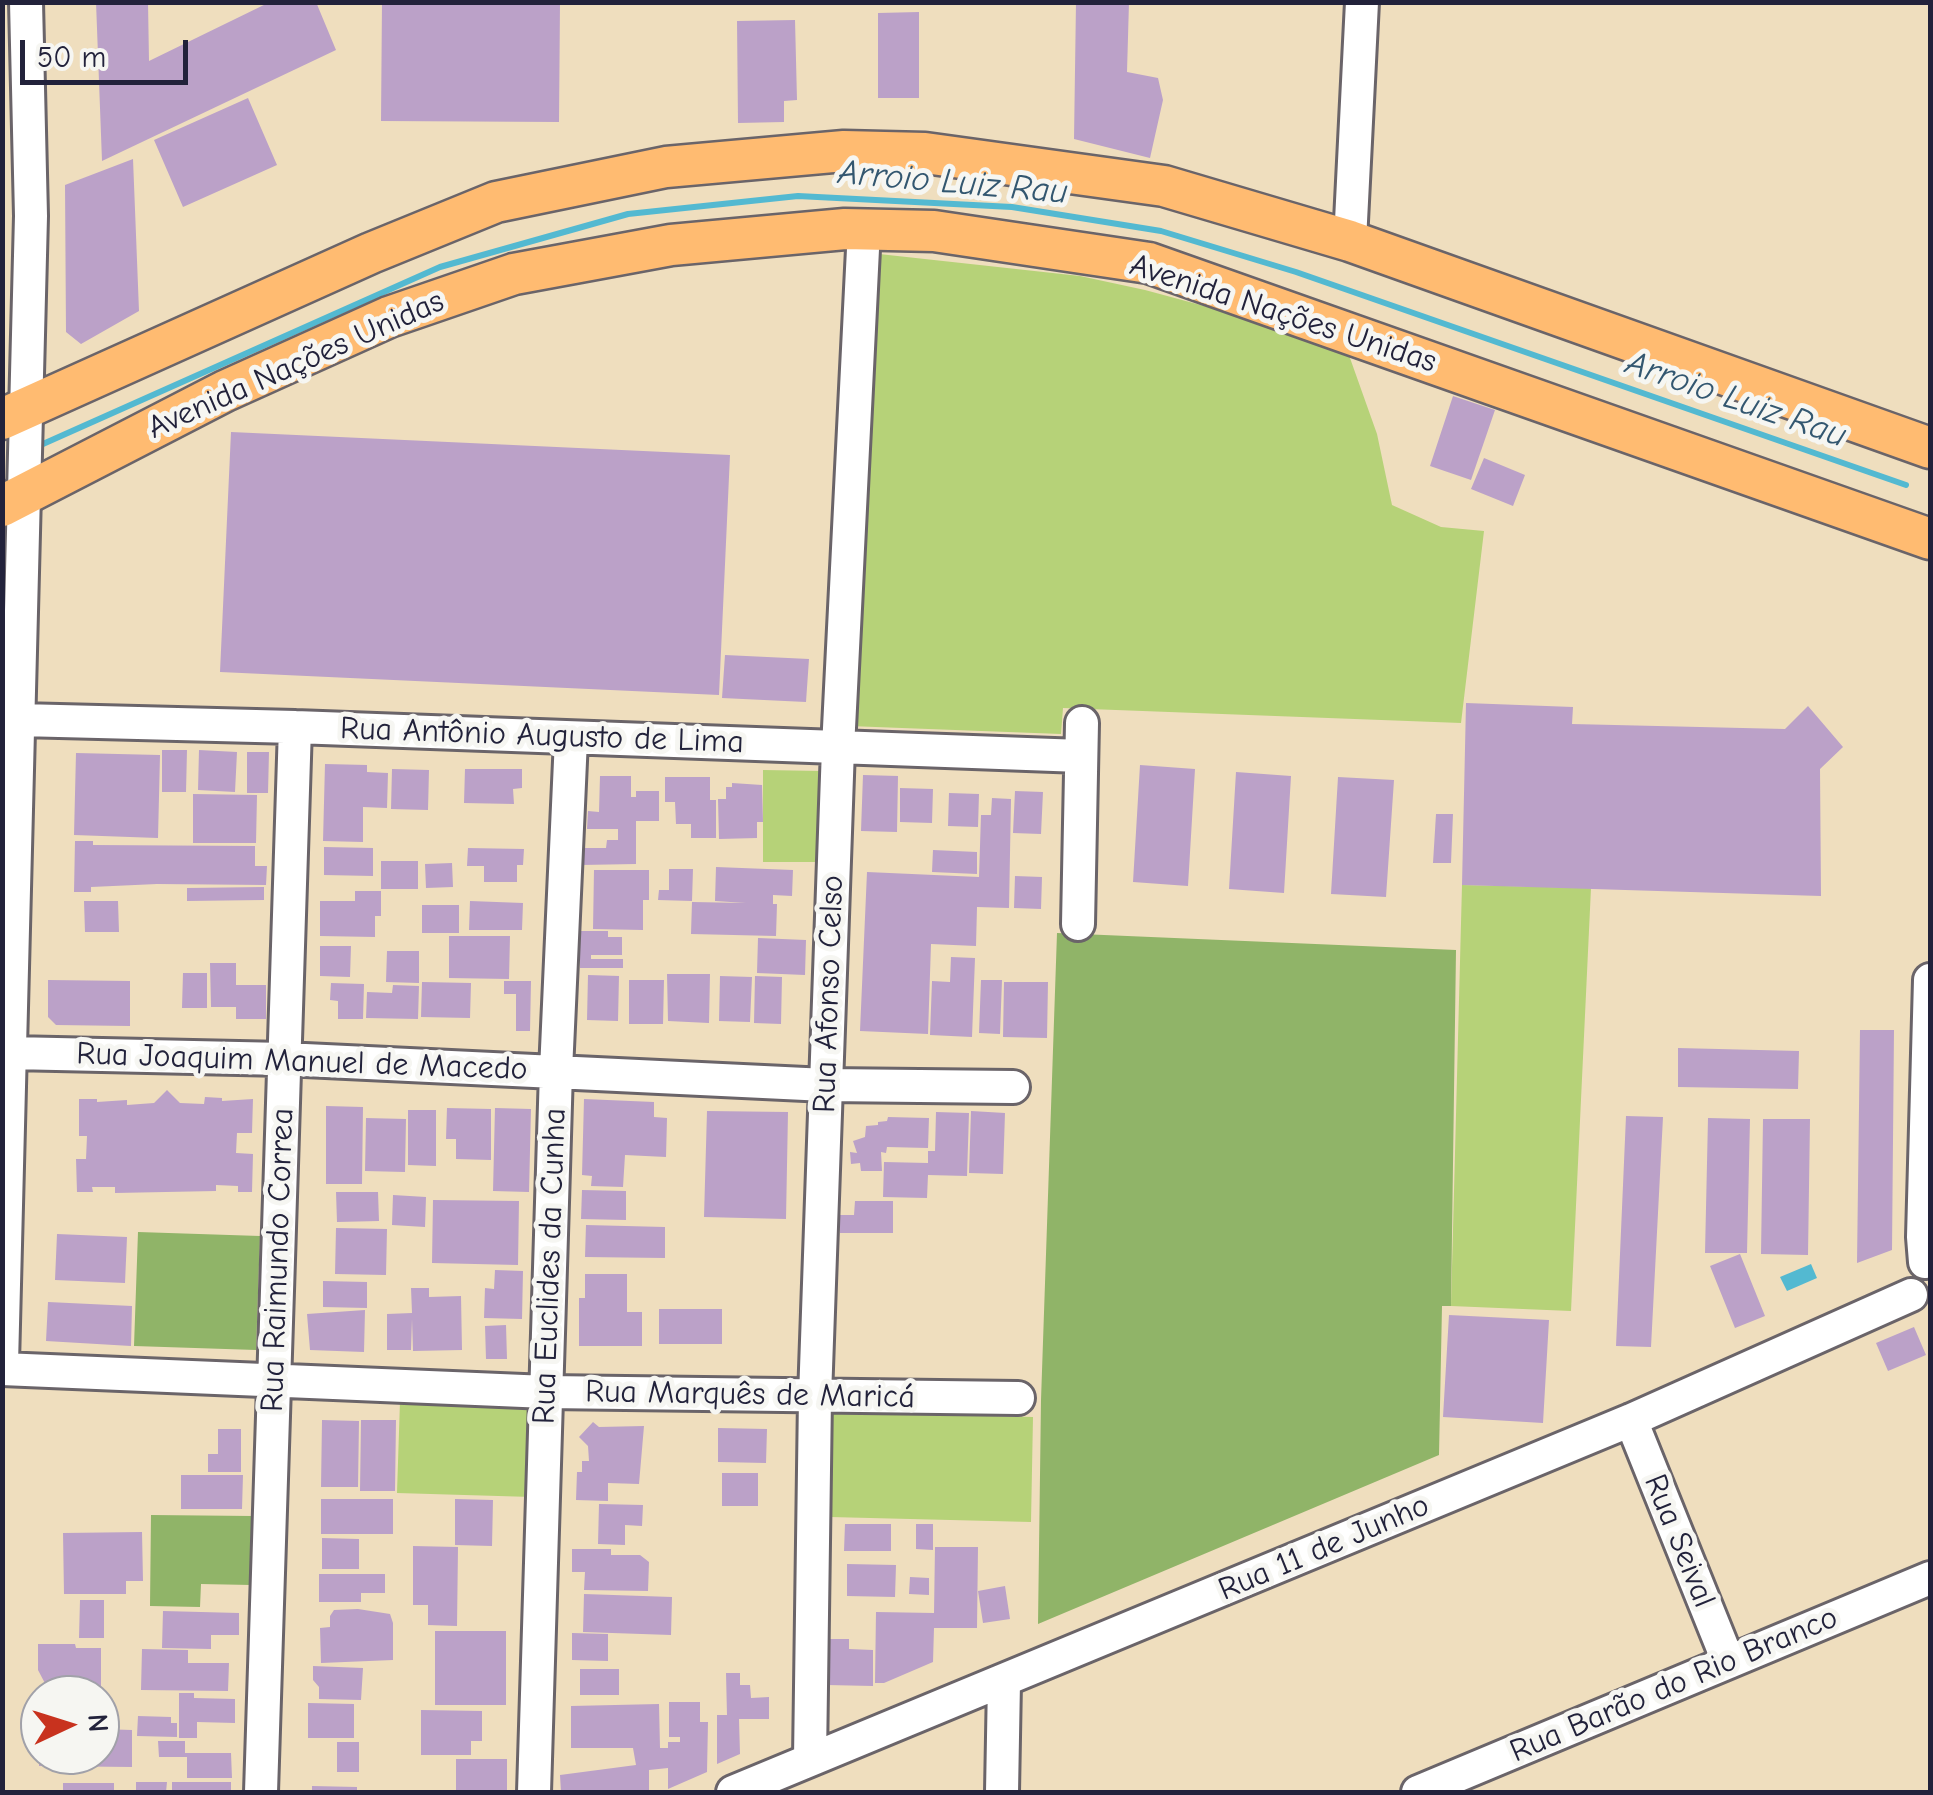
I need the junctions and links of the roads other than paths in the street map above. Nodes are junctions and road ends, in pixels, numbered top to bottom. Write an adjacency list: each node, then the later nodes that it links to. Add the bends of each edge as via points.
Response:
1 (26, 2): 3 (street)
2 (1362, 2): 5 (street)
3 (17, 219): 6 (street)
4 (864, 229): 8 (main road, Avenida Nações Unidas, via 671,246 514,274 389,318 238,385); 9 (main road, Avenida Nações Unidas, via 934,231 1149,263); 14 (street, Rua Afonso Celso)
5 (1350, 241): 6 (main road, via 1164,186 925,153 844,151 666,167 496,202); 7 (main road)
6 (14, 413): 8 (street)
7 (1930, 448)
8 (14, 500): 10 (street)
9 (1930, 539)
10 (11, 722): 12 (street, Rua Antônio Augusto de Lima); 17 (street)
11 (1082, 723): 15 (street)
12 (295, 727): 13 (street, Rua Antônio Augusto de Lima); 20 (street, Rua Raimundo Correa)
13 (571, 739): 14 (street, Rua Antônio Augusto de Lima); 21 (street, Rua Euclides da Cunha)
14 (838, 748): 15 (street, Rua Antônio Augusto de Lima); 22 (street, Rua Afonso Celso)
15 (1081, 756): 16 (street)
16 (1078, 924)
17 (8, 969): 19 (street)
18 (1930, 980): 25 (street, via 1922,1237)
19 (10, 1053): 20 (street, Rua Joaquim Manuel de Macedo); 24 (street)
20 (284, 1058): 21 (street, Rua Joaquim Manuel de Macedo); 28 (street, Rua Raimundo Correa)
21 (556, 1071): 22 (street, Rua Joaquim Manuel de Macedo); 29 (street, Rua Euclides da Cunha)
22 (826, 1085): 23 (street, Rua Joaquim Manuel de Macedo); 30 (street, Rua Afonso Celso)
23 (1013, 1087)
24 (4, 1241): 27 (street)
25 (1928, 1262): 26 (street, via 1909,1279)
26 (1921, 1301): 32 (street, Rua 11 de Junho)
27 (2, 1366): 28 (street, Rua Marquês de Maricá)
28 (273, 1381): 29 (street, Rua Marquês de Maricá); 37 (street, Rua Raimundo Correa)
29 (547, 1392): 30 (street, Rua Marquês de Maricá); 38 (street, Rua Euclides da Cunha)
30 (815, 1397): 31 (street, Rua Marquês de Maricá); 36 (street, Rua Afonso Celso)
31 (1018, 1398)
32 (1631, 1420): 34 (street, Rua Seival); 35 (street, Rua 11 de Junho)
33 (1930, 1578): 34 (street, Rua Barão do Rio Branco)
34 (1728, 1661): 41 (street, Rua Barão do Rio Branco)
35 (1004, 1682): 36 (street, Rua 11 de Junho); 40 (street)
36 (810, 1760): 39 (street, Rua 11 de Junho)
37 (261, 1792)
38 (534, 1792)
39 (734, 1792)
40 (1002, 1792)
41 (1418, 1792)

